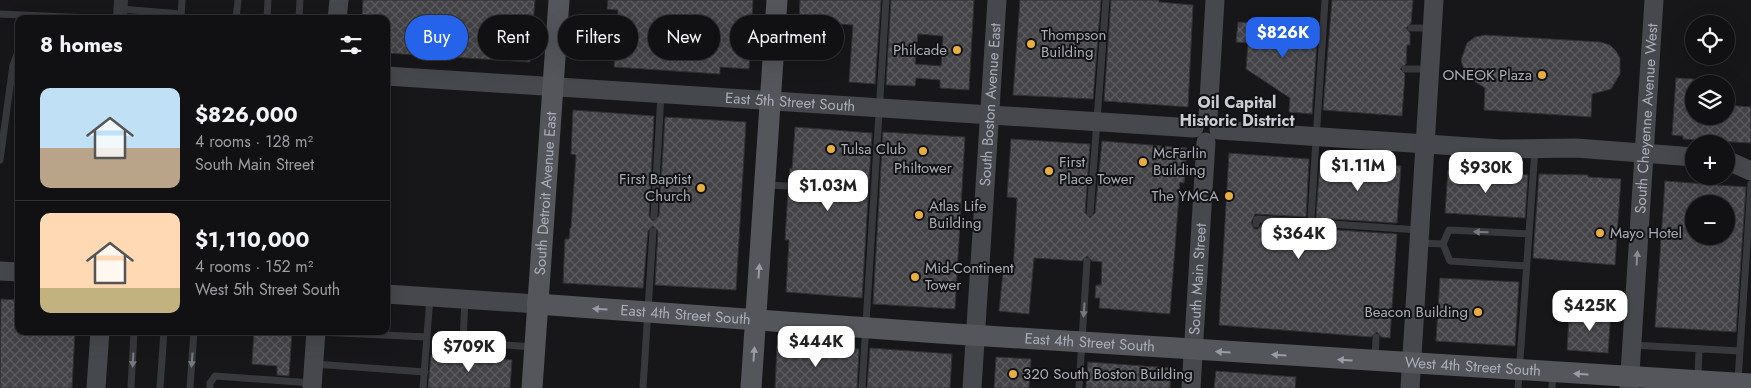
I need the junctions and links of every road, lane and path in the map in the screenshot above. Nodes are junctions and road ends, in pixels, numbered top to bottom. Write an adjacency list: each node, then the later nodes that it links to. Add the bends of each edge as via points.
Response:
1 (182, 0): 18 (lane)
2 (238, 0): 19 (lane)
3 (268, 0): 20 (lane)
4 (300, 0): 21 (lane)
5 (339, 0): 22 (street)
6 (559, 0): 29 (main road, South Detroit Avenue East)
7 (777, 0): 31 (main road)
8 (886, 0): 32 (lane)
9 (997, 0): 33 (street, South Boston Avenue East)
10 (1106, 0): 34 (lane)
11 (1216, 0): 35 (street, South Main Street)
12 (1325, 0): 36 (lane)
13 (1434, 0): 24 (street)
14 (1654, 0): 39 (street, South Cheyenne Avenue West)
15 (118, 12): 16 (lane); 17 (lane)
16 (0, 14)
17 (165, 15)
18 (181, 15)
19 (236, 15)
20 (267, 15)
21 (299, 15)
22 (337, 15)
23 (1411, 28): 24 (lane)
24 (1433, 28): 27 (street)
25 (15, 60): 41 (lane)
26 (1406, 68): 27 (lane)
27 (1430, 69): 37 (street)
28 (390, 76): 29 (street, East 5th Street South)
29 (553, 86): 30 (street, East 5th Street South); 62 (main road, South Detroit Avenue East)
30 (661, 93): 31 (street, East 5th Street South); 48 (lane)
31 (771, 100): 32 (street, East 5th Street South); 45 (main road)
32 (878, 108): 33 (street, East 5th Street South); 66 (lane)
33 (990, 116): 34 (street, East 5th Street South); 73 (street, South Boston Avenue East)
34 (1097, 122): 35 (street, East 5th Street South); 47 (lane)
35 (1207, 129): 36 (street, East 5th Street South); 81 (street, South Main Street)
36 (1316, 136): 37 (street, East 5th Street South); 49 (lane)
37 (1426, 144): 38 (street, East 5th Street South); 53 (street)
38 (1535, 149): 39 (street, East 5th Street South, via 1576,148); 52 (lane)
39 (1643, 153): 40 (street, East 5th Street South); 77 (street, South Cheyenne Avenue West, one-way to 39)
40 (1685, 156)
41 (0, 160)
42 (1735, 164): 43 (street)
43 (1751, 171)
44 (1751, 184): 82 (lane)
45 (765, 185): 46 (lane); 64 (main road, one-way to 45)
46 (788, 186)
47 (1090, 213)
48 (654, 216)
49 (1311, 218)
50 (1256, 224): 53 (lane, via 1257,219)
51 (653, 231): 63 (lane)
52 (1528, 234): 54 (lane, one-way to 54, via 1449,230); 56 (lane)
53 (1419, 236): 54 (lane); 85 (street)
54 (1443, 244): 56 (lane, via 1450,261)
55 (1087, 261): 76 (lane, one-way to 76)
56 (1526, 266): 87 (lane)
57 (0, 271): 58 (street)
58 (15, 272)
59 (390, 294): 60 (street, East 4th Street South)
60 (430, 296): 61 (street, East 4th Street South); 74 (lane)
61 (465, 299): 62 (street, East 4th Street South); 78 (lane, via 463,342)
62 (537, 304): 63 (main road, East 4th Street South, one-way to 62); 78 (main road, South Detroit Avenue East)
63 (649, 312): 64 (main road, East 4th Street South); 100 (lane)
64 (756, 320): 65 (main road, East 4th Street South); 101 (main road, one-way to 64)
65 (831, 326): 66 (main road, East 4th Street South); 79 (lane)
66 (866, 328): 73 (main road, East 4th Street South); 102 (lane)
67 (100, 335): 93 (street)
68 (134, 335): 94 (lane, one-way to 94)
69 (164, 335): 95 (lane)
70 (194, 335): 96 (lane, one-way to 96)
71 (316, 335): 84 (street)
72 (383, 335): 74 (lane)
73 (975, 336): 76 (main road, East 4th Street South); 103 (street, South Boston Avenue East)
74 (427, 337): 86 (lane)
75 (1376, 337): 83 (lane)
76 (1082, 343): 81 (main road, East 4th Street South); 104 (lane)
77 (1632, 345): 80 (lane); 90 (street, South Cheyenne Avenue West)
78 (535, 347): 99 (main road, South Detroit Avenue East)
79 (830, 348)
80 (1699, 349): 82 (lane); 89 (lane)
81 (1194, 350): 83 (main road, West 4th Street South, one-way to 81); 105 (street, South Main Street)
82 (1740, 351): 91 (lane)
83 (1375, 362): 85 (main road, West 4th Street South)
84 (314, 364): 86 (lane); 92 (street)
85 (1411, 364): 87 (main road, West 4th Street South); 106 (street)
86 (424, 372): 98 (lane)
87 (1519, 380): 88 (main road, West 4th Street South)
88 (1553, 380): 90 (main road, West 4th Street South, one-way to 88)
89 (1698, 381): 90 (main road, West 4th Street South); 91 (main road, West 4th Street South)
90 (1630, 382)
91 (1744, 383)
92 (312, 386): 97 (lane, via 215,376)
93 (96, 388)
94 (131, 388)
95 (160, 388)
96 (190, 388)
97 (210, 388)
98 (423, 388)
99 (532, 388)
100 (643, 388)
101 (751, 388)
102 (862, 388)
103 (972, 388)
104 (1079, 388)
105 (1191, 388)
106 (1410, 388)

